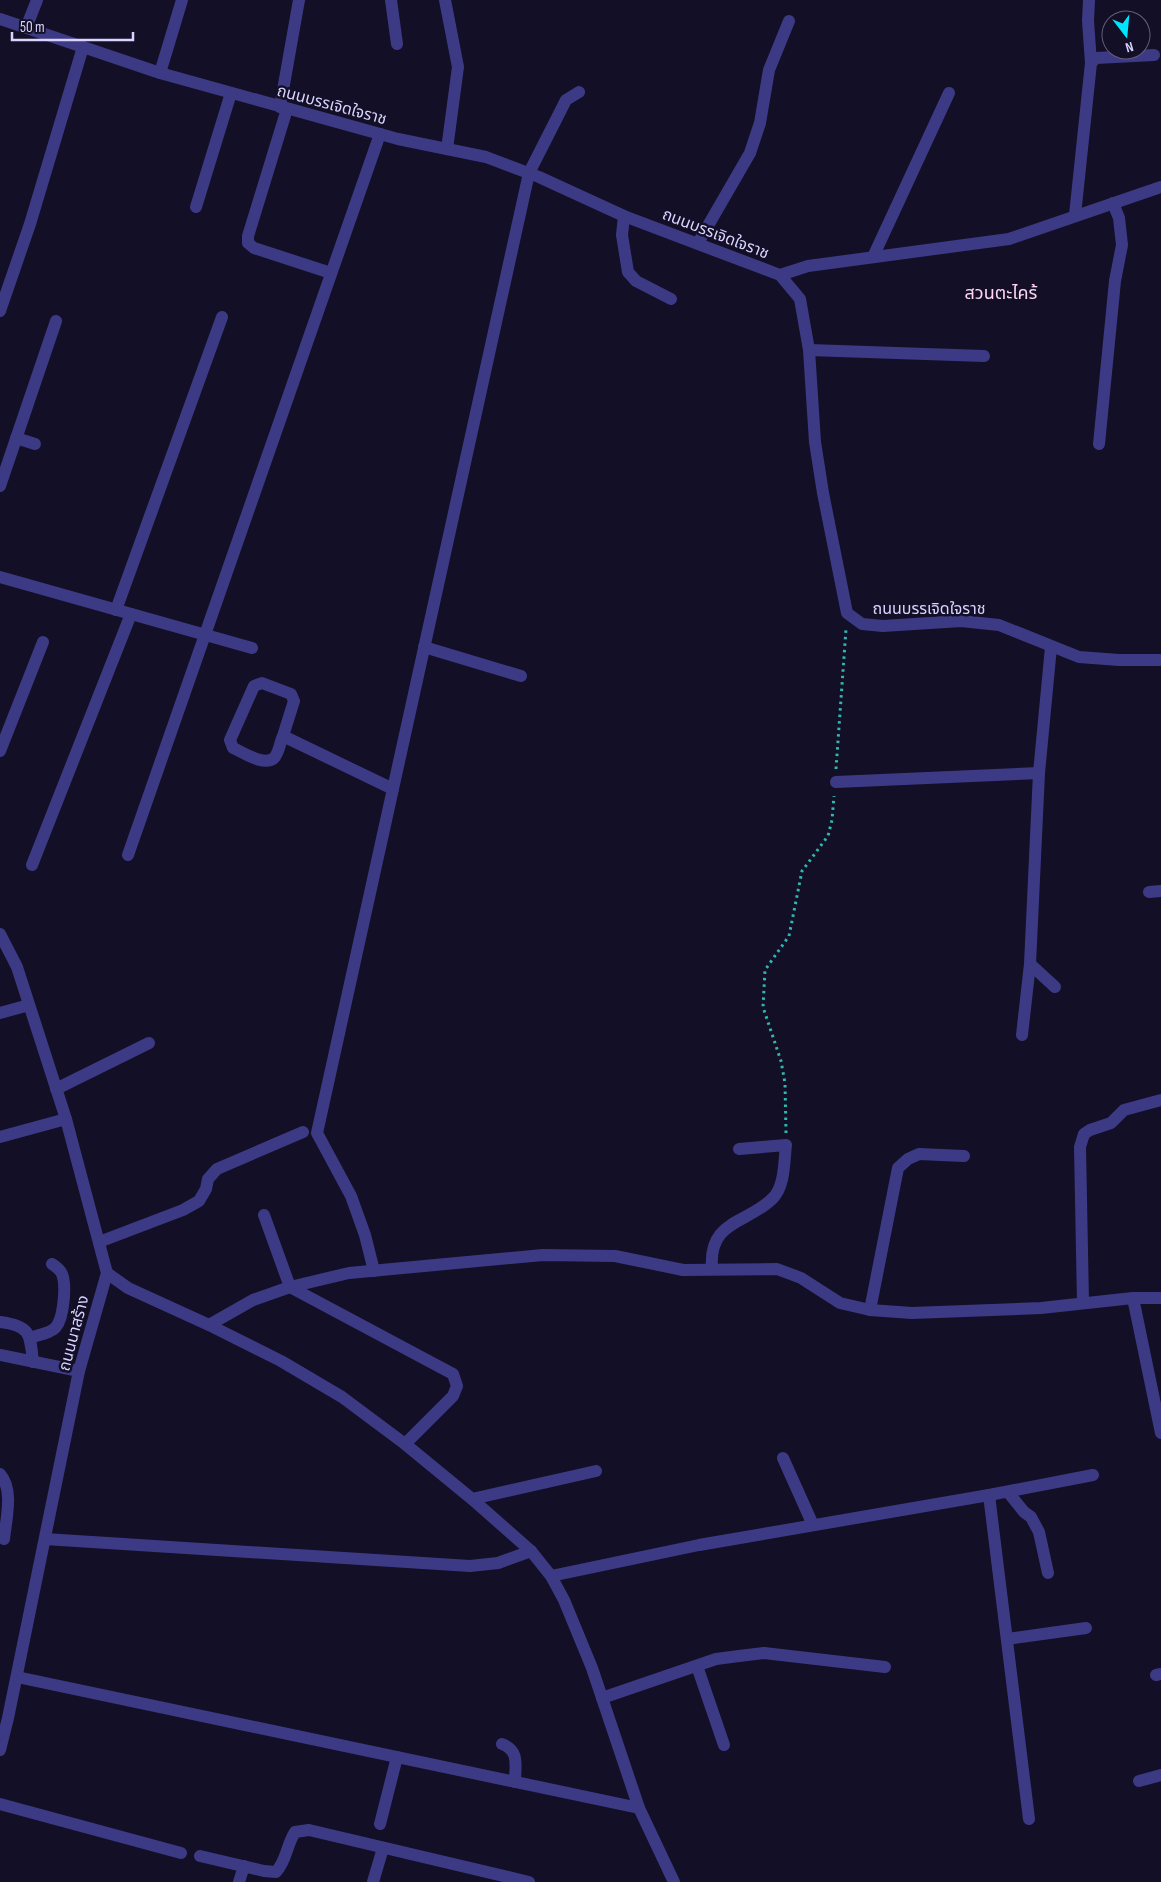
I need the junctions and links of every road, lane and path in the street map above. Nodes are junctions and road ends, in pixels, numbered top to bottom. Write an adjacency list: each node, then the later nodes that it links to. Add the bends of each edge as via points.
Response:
1 (37, 0): 9 (street)
2 (182, 0): 14 (street)
3 (299, 0): 18 (street)
4 (391, 0): 10 (street)
5 (444, 0): 20 (street, via 458,67)
6 (1089, 0): 13 (street)
7 (0, 19): 9 (street, ถนนบรรเจิดใจราช)
8 (790, 21): 27 (street, via 769,70 760,122 750,153)
9 (26, 28): 11 (street, ถนนบรรเจิดใจราช)
10 (397, 44)
11 (83, 48): 14 (street, ถนนบรรเจิดใจราช); 32 (street)
12 (1154, 55): 13 (street, via 1096,58)
13 (1091, 63): 26 (street)
14 (160, 73): 16 (street, ถนนบรรเจิดใจราช)
15 (579, 92): 21 (street, via 566,100)
16 (231, 93): 18 (street, ถนนบรรเจิดใจราช); 24 (street)
17 (949, 93): 28 (street)
18 (283, 108): 19 (street, ถนนบรรเจิดใจราช); 29 (street, via 248,243 254,248)
19 (380, 134): 20 (street, ถนนบรรเจิดใจราช); 29 (street)
20 (448, 149): 21 (street, ถนนบรรเจิดใจราช, via 486,157)
21 (529, 173): 25 (street, ถนนบรรเจิดใจราช); 49 (street)
22 (1161, 187): 23 (street)
23 (1113, 203): 26 (street); 39 (street, via 1119,218 1122,245 1115,281)
24 (196, 207)
25 (624, 216): 27 (street, ถนนบรรเจิดใจราช); 31 (street, via 622,235 628,272 636,281)
26 (1075, 216): 28 (street, via 1009,239)
27 (698, 243): 30 (street, ถนนบรรเจิดใจราช)
28 (873, 257): 30 (street, via 808,266)
29 (331, 273): 45 (street)
30 (780, 275): 35 (street, ถนนบรรเจิดใจราช, via 800,299)
31 (672, 299)
32 (0, 311)
33 (222, 317): 42 (street)
34 (56, 322): 37 (street)
35 (809, 350): 36 (street); 43 (street, ถนนบรรเจิดใจราช, via 815,442)
36 (984, 356)
37 (16, 438): 38 (street); 40 (street)
38 (35, 444)
39 (1099, 444)
40 (0, 486)
41 (0, 577): 42 (street)
42 (116, 610): 44 (street)
43 (847, 613): 47 (street, ถนนบรรเจิดใจราช, via 862,624 883,626 961,621 999,625); 55 (path)
44 (131, 614): 45 (street); 58 (street)
45 (204, 635): 48 (street); 57 (street)
46 (43, 642): 53 (street)
47 (1051, 647): 50 (street, ถนนบรรเจิดใจราช, via 1078,657); 54 (street)
48 (252, 648)
49 (424, 648): 51 (street); 56 (street)
50 (1161, 660)
51 (521, 676)
52 (283, 736): 52 (street, via 294,701 291,694 262,683 254,686 230,740 231,745 260,760 270,761 275,757); 56 (street)
53 (0, 751)
54 (1039, 773): 55 (street); 60 (street)
55 (836, 782): 71 (path, via 828,836 802,871 788,936 764,970 763,1007 785,1083)
56 (393, 789): 78 (street, via 317,1133 352,1196)
57 (128, 855)
58 (32, 865)
59 (0, 934): 62 (street, via 18,966)
60 (1030, 964): 61 (street); 64 (street)
61 (1055, 987)
62 (29, 1005): 63 (street); 66 (street)
63 (0, 1013)
64 (1022, 1035)
65 (149, 1044): 66 (street)
66 (56, 1090): 68 (street)
67 (1161, 1100): 83 (street, via 1124,1110 1111,1124 1090,1130 1082,1138)
68 (66, 1119): 70 (street); 75 (street)
69 (303, 1132): 75 (street, via 217,1169 208,1179 199,1201 184,1210)
70 (0, 1138)
71 (786, 1145): 72 (street); 77 (street, via 780,1185 774,1197 725,1230 715,1242 711,1254)
72 (739, 1149)
73 (964, 1156): 84 (street, via 919,1154 898,1168)
74 (264, 1216): 80 (street)
75 (99, 1242): 79 (street)
76 (52, 1264): 87 (street, via 62,1273 66,1290 58,1320 47,1333)
77 (712, 1269): 78 (street, via 683,1270 615,1256 543,1255); 84 (street, via 777,1269 800,1278 840,1303)
78 (374, 1270): 80 (street)
79 (107, 1274): 86 (street, via 128,1288); 90 (street, ถนนนาสร้าง)
80 (290, 1287): 86 (street, via 253,1300); 92 (street, via 453,1374 457,1386 452,1396)
81 (1133, 1298): 82 (street); 83 (street); 91 (street)
82 (1161, 1298)
83 (1083, 1303): 84 (street, via 1041,1308 912,1313)
84 (870, 1310)
85 (0, 1322): 87 (street, via 25,1330)
86 (209, 1325): 92 (street, via 342,1396)
87 (30, 1338): 89 (street)
88 (0, 1355): 89 (street)
89 (33, 1362): 90 (street)
90 (79, 1371): 102 (street, ถนนนาสร้าง)
91 (1161, 1434)
92 (405, 1444): 99 (street)
93 (783, 1458): 100 (street)
94 (596, 1471): 99 (street)
95 (0, 1474): 101 (street, via 8,1494)
96 (1093, 1475): 97 (street)
97 (1008, 1492): 98 (street); 104 (street, via 1040,1532)
98 (989, 1495): 100 (street); 107 (street)
99 (472, 1498): 103 (street)
100 (813, 1525): 105 (street)
101 (4, 1539)
102 (45, 1540): 103 (street, via 470,1566 498,1563); 110 (street, ถนนนาสร้าง)
103 (531, 1551): 105 (street)
104 (1048, 1573)
105 (551, 1576): 111 (street)
106 (1086, 1628): 107 (street)
107 (1007, 1638): 121 (street)
108 (697, 1666): 109 (street, via 716,1659 764,1653); 111 (street); 113 (street)
109 (885, 1666)
110 (17, 1677): 114 (street, ถนนนาสร้าง); 115 (street)
111 (602, 1698): 120 (street)
112 (502, 1744): 118 (street, via 511,1747 514,1753)
113 (724, 1745)
114 (0, 1750)
115 (397, 1757): 118 (street); 122 (street)
116 (1161, 1775): 117 (street)
117 (1139, 1781)
118 (515, 1782): 120 (street)
119 (0, 1804): 124 (street)
120 (639, 1808): 131 (street)
121 (1029, 1819)
122 (380, 1824)
123 (383, 1848): 126 (street, via 309,1830 295,1832 288,1843 283,1864 276,1872); 127 (street); 129 (street)
124 (181, 1852)
125 (200, 1856): 126 (street)
126 (244, 1866): 128 (street)
127 (475, 1876): 130 (street)
128 (240, 1882)
129 (373, 1882)
130 (530, 1882)
131 (674, 1882)

